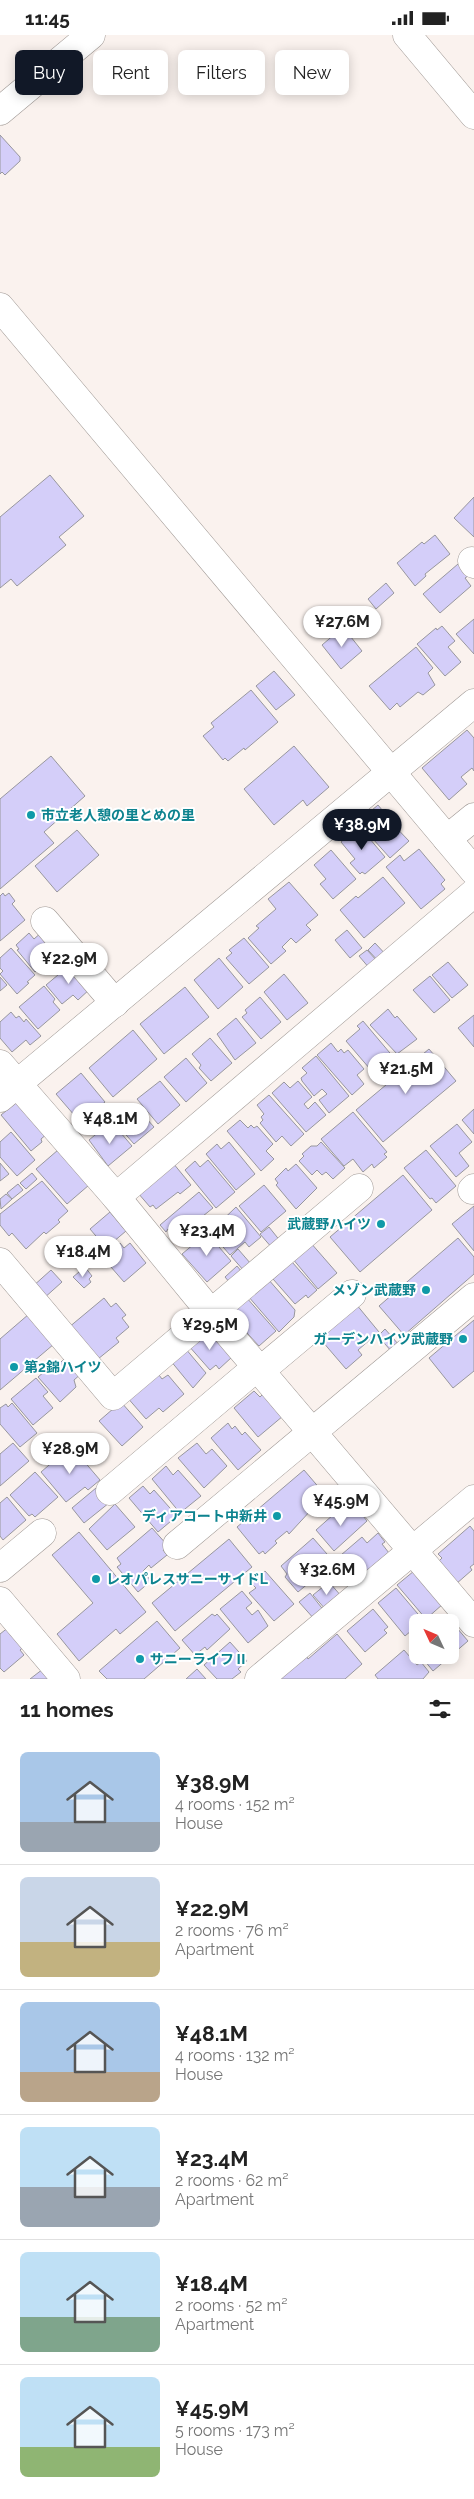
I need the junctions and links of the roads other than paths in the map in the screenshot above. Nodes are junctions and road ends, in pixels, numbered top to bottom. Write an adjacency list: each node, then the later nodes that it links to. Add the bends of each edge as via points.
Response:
1 (91, 35): 3 (street)
2 (407, 35): 4 (street)
3 (0, 111)
4 (474, 115)
5 (0, 307): 7 (street)
6 (474, 703): 7 (street)
7 (392, 773): 9 (street); 13 (street)
8 (474, 817): 9 (street)
9 (448, 839): 10 (street)
10 (474, 871)
11 (474, 893): 16 (street)
12 (45, 921): 13 (street)
13 (115, 1003): 14 (street)
14 (6, 1082): 16 (street)
15 (359, 1188): 20 (street)
16 (116, 1197): 20 (street)
17 (0, 1262): 20 (street, via 113,1396)
18 (352, 1294): 21 (street)
19 (474, 1297): 22 (street)
20 (211, 1313): 21 (street)
21 (259, 1369): 22 (street); 23 (street)
22 (312, 1431): 26 (street); 27 (street)
23 (110, 1491)
24 (474, 1499): 27 (street)
25 (42, 1533): 28 (street)
26 (177, 1545)
27 (413, 1550): 30 (street); 32 (street)
28 (0, 1568)
29 (0, 1601): 31 (street)
30 (474, 1623)
31 (66, 1679)
32 (259, 1679)

